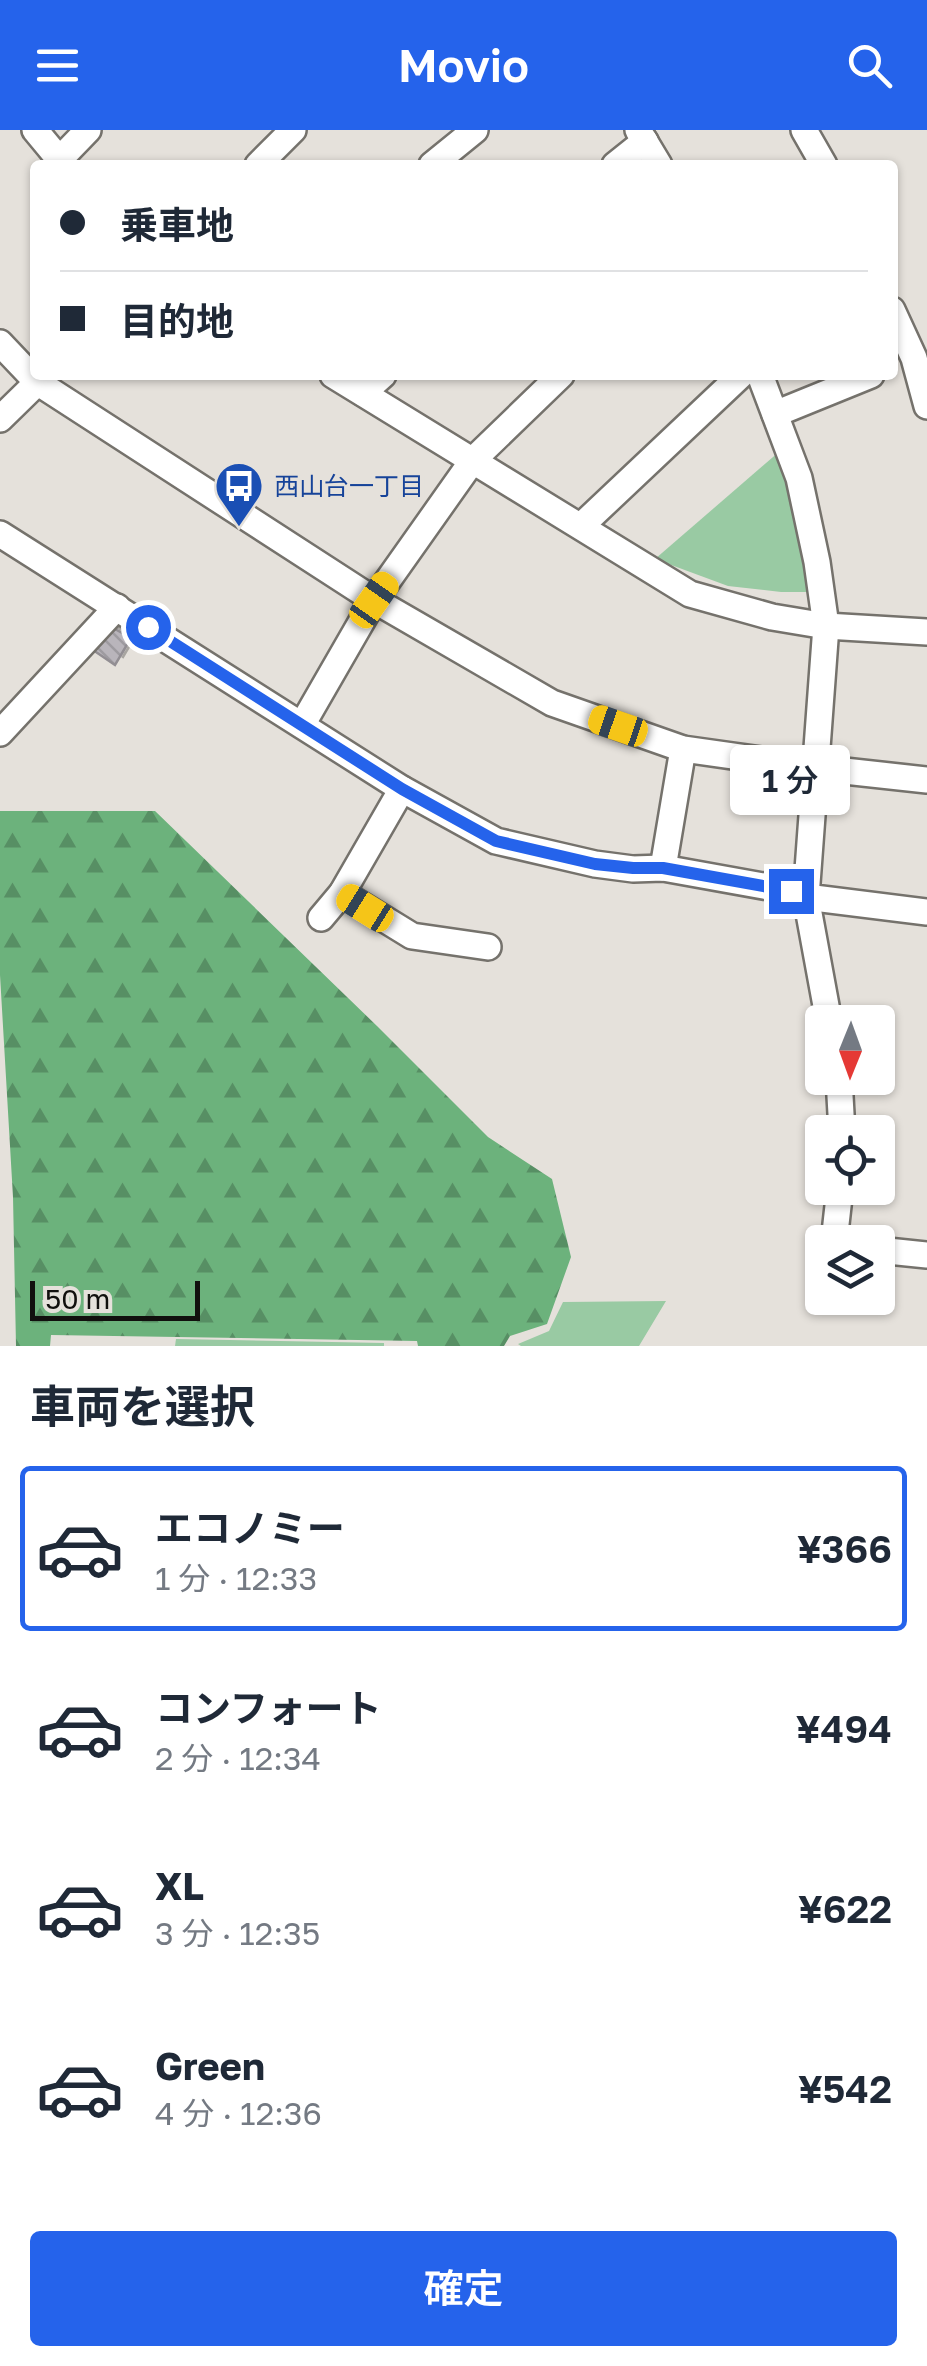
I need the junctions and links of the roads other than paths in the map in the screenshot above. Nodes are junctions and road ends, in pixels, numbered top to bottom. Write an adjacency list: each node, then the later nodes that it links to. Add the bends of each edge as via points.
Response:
1 (35, 130): 7 (street)
2 (88, 130): 8 (street)
3 (293, 130): 9 (street)
4 (475, 130): 10 (street)
5 (804, 130): 13 (street)
6 (641, 135): 11 (street); 12 (street)
7 (60, 160)
8 (64, 160)
9 (263, 160)
10 (438, 160)
11 (619, 160)
12 (656, 160)
13 (821, 160)
14 (898, 325): 16 (street)
15 (0, 343): 17 (street)
16 (911, 359): 27 (street)
17 (30, 369)
18 (40, 380): 29 (street)
19 (43, 380): 33 (street)
20 (341, 380): 26 (street)
21 (378, 380): 26 (street)
22 (556, 380): 30 (street)
23 (735, 380): 31 (street)
24 (762, 380): 28 (street)
25 (859, 380): 28 (street)
26 (364, 394): 30 (street)
27 (927, 406)
28 (775, 414): 35 (street, via 800,478)
29 (0, 419)
30 (473, 460): 31 (street); 33 (street)
31 (581, 526): 35 (street, via 690,594)
32 (0, 534): 34 (street)
33 (374, 600): 37 (street); 39 (street, via 552,703)
34 (117, 607): 37 (street); 38 (street)
35 (826, 626): 36 (street); 40 (street)
36 (927, 632)
37 (302, 725): 42 (street)
38 (0, 733)
39 (683, 748): 40 (street); 43 (street)
40 (817, 768): 41 (street); 45 (street)
41 (927, 780)
42 (402, 789): 43 (street, via 496,841 595,864); 44 (street)
43 (663, 868): 45 (street)
44 (342, 893): 47 (street); 48 (street, via 412,936)
45 (806, 897): 46 (street); 49 (street)
46 (927, 912)
47 (321, 918)
48 (488, 947)
49 (826, 1005)
50 (895, 1252): 51 (street)
51 (927, 1255)

